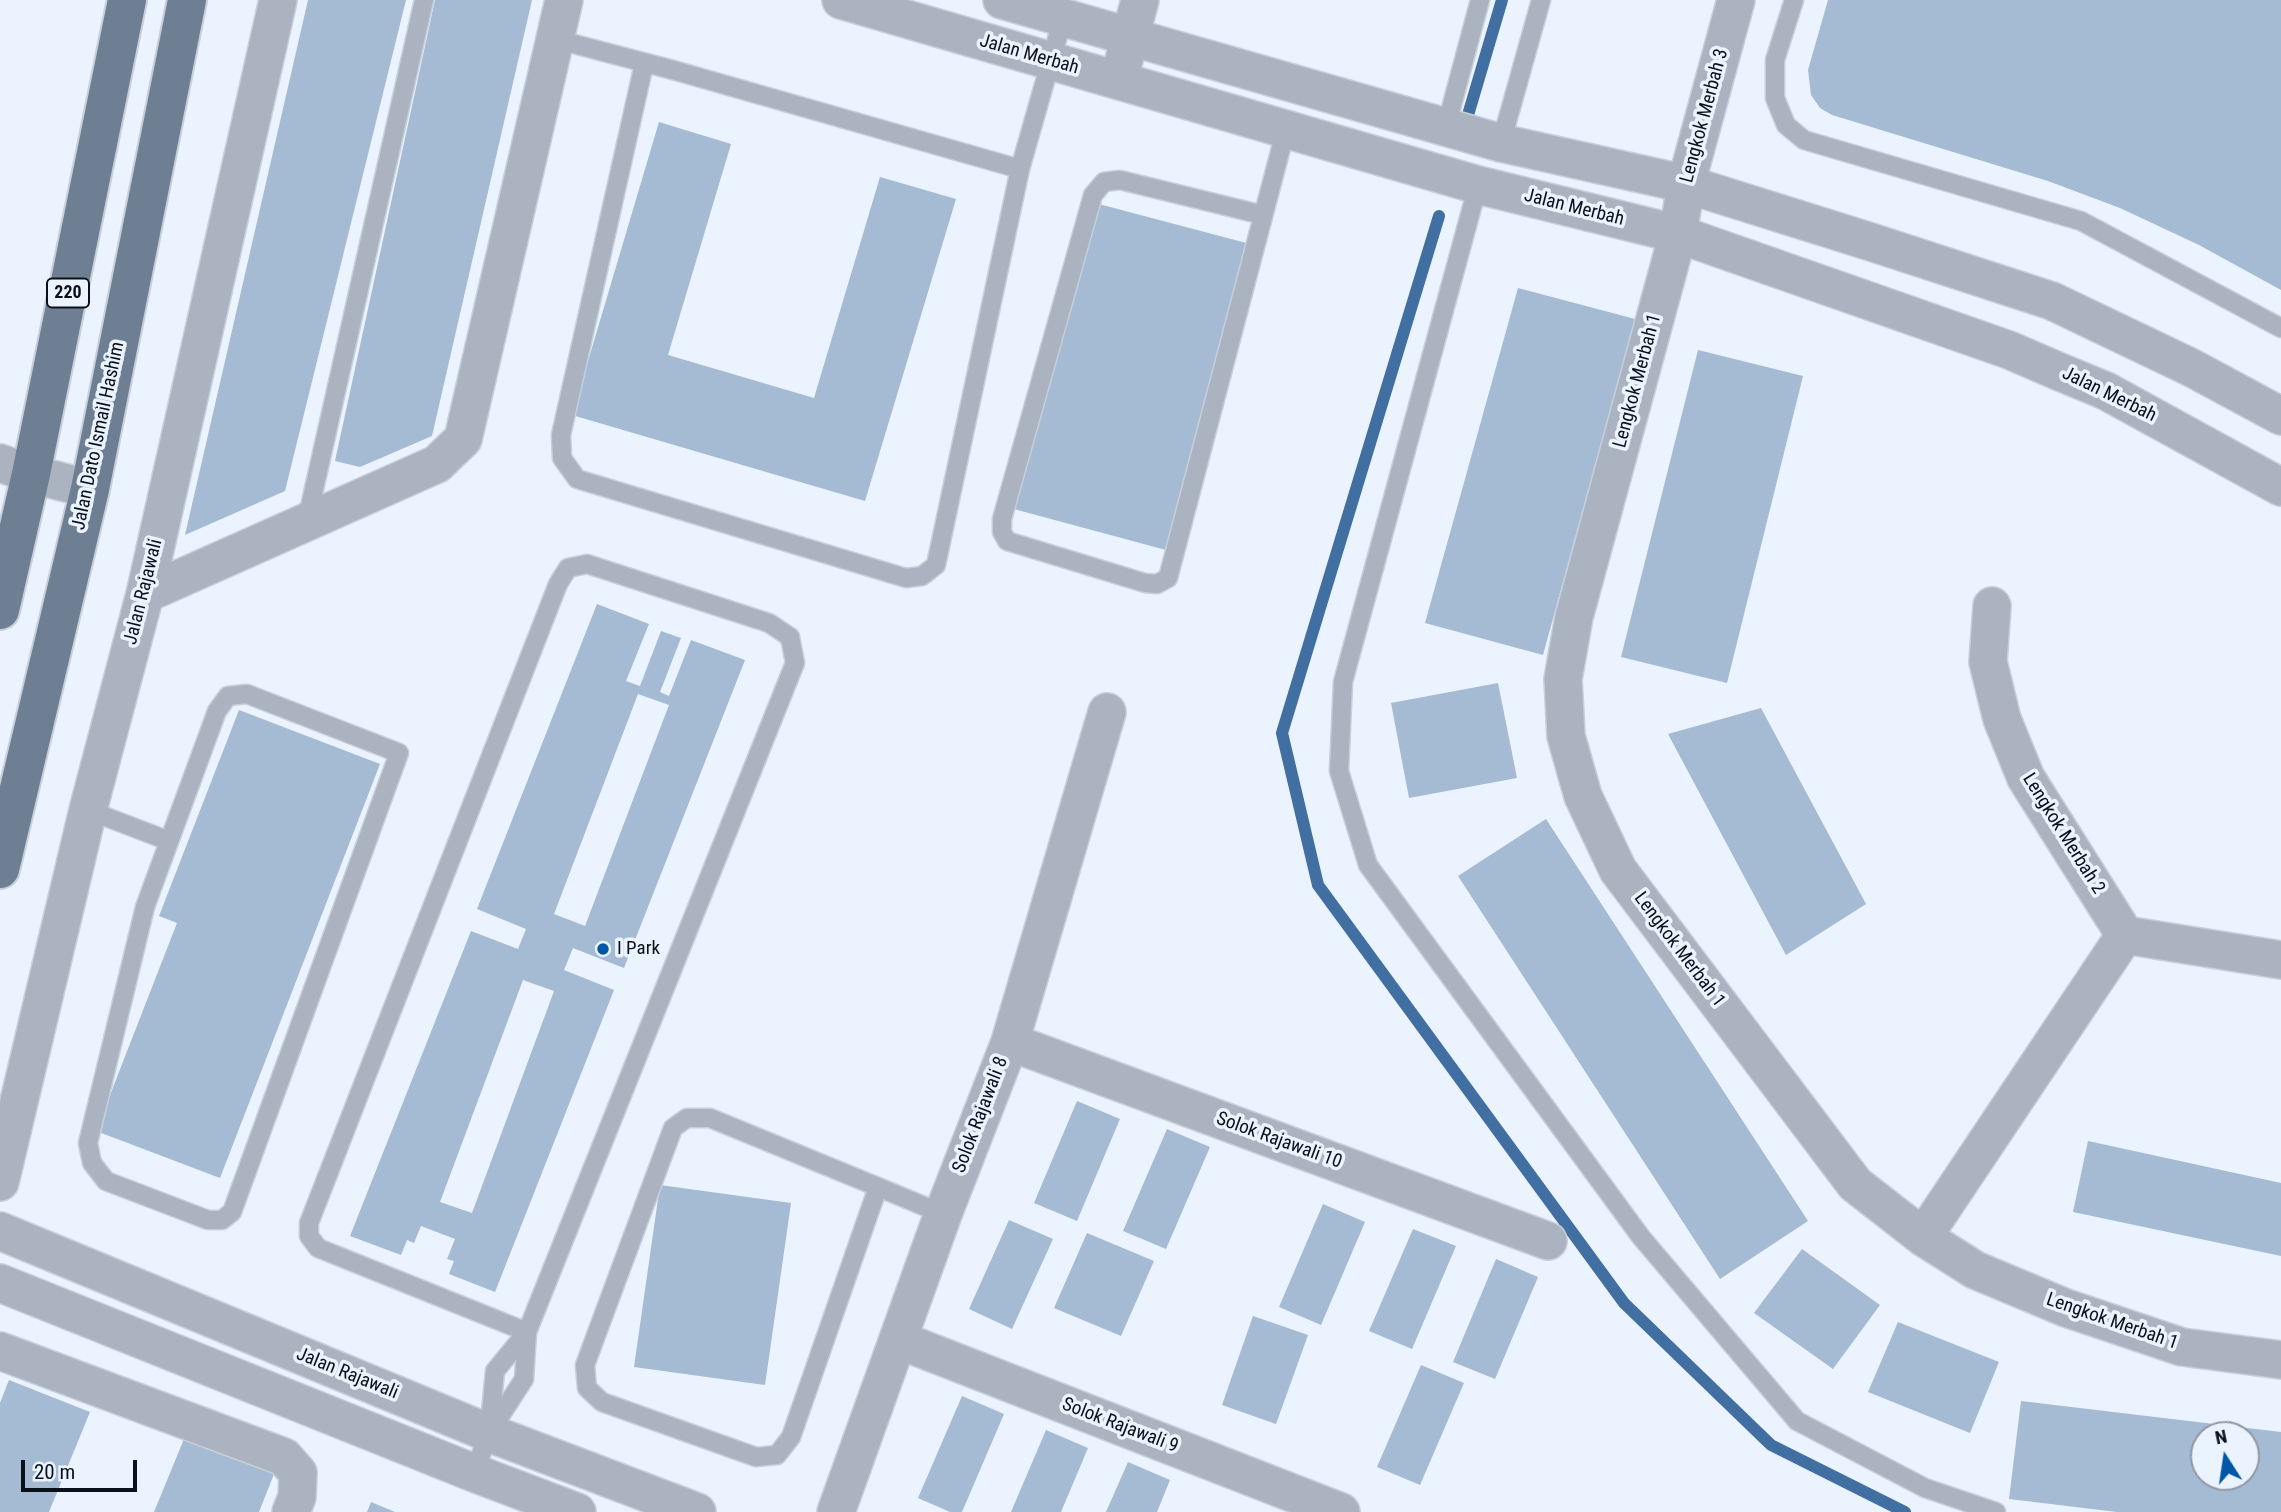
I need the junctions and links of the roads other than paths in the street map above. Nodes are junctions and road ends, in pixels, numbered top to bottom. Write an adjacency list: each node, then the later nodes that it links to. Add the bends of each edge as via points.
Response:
1 (127, 0): 29 (main road, 220)
2 (187, 0): 31 (main road, Jalan Dato Ismail Hashim)
3 (278, 0): 33 (street, Jalan Rajawali)
4 (424, 0): 32 (lane)
5 (564, 0): 15 (street)
6 (841, 0): 16 (street, Jalan Merbah)
7 (1002, 0): 13 (street)
8 (1140, 0): 14 (street)
9 (1541, 0): 21 (lane)
10 (1736, 0): 23 (street, Lengkok Merbah 3)
11 (1794, 0): 27 (lane, via 1775,60 1775,98 1786,125 1804,140 2081,221)
12 (1477, 4): 19 (lane)
13 (1063, 18): 14 (street); 16 (lane)
14 (1130, 37): 18 (street); 19 (street)
15 (555, 39): 17 (lane); 32 (street, via 463,439 437,464)
16 (1052, 62): 18 (street, Jalan Merbah); 22 (lane)
17 (644, 64): 22 (lane); 22 (lane, via 561,435 562,458 577,479 906,578 922,576 936,565)
18 (1118, 81): 20 (street, Jalan Merbah)
19 (1446, 127): 21 (street)
20 (1286, 129): 24 (street, Jalan Merbah); 25 (lane)
21 (1501, 143): 23 (street)
22 (1020, 169)
23 (1686, 184): 26 (street, Lengkok Merbah 3); 28 (street, via 2052,301)
24 (1478, 185): 26 (street, Jalan Merbah); 61 (lane, via 1343,682 1339,771 1368,865 1641,1237 1797,1421 1925,1488)
25 (1263, 215): 25 (lane, via 1168,578 1146,583 1007,541 1002,519 1093,195 1104,182 1120,180)
26 (1678, 234): 30 (street, Jalan Merbah, via 2009,350 2106,391); 47 (street, Lengkok Merbah 1, via 1574,617 1563,679 1566,736 1583,796 1618,870 1855,1184)
27 (2281, 328)
28 (2281, 416)
29 (15, 468): 31 (street); 35 (main road, 220)
30 (2281, 487)
31 (90, 489): 39 (main road, Jalan Dato Ismail Hashim)
32 (307, 520): 33 (street)
33 (145, 594): 37 (street, Jalan Rajawali)
34 (1992, 606): 40 (street, Lengkok Merbah 2, via 1989,662 2002,719 2026,778)
35 (0, 610)
36 (1107, 712): 42 (street, Solok Rajawali 8)
37 (88, 810): 38 (lane); 43 (street, Jalan Rajawali)
38 (169, 841): 38 (lane, via 217,711 228,696 247,694 399,753 232,1212 222,1220 208,1220 106,1181 92,1163 88,1143 145,907)
39 (0, 869)
40 (2125, 935): 41 (street); 47 (street)
41 (2281, 960)
42 (1010, 1042): 45 (street, Solok Rajawali 8); 48 (street, Solok Rajawali 10)
43 (0, 1182)
44 (878, 1187): 44 (lane, via 710,1118 687,1118 673,1128 584,1365 587,1388 602,1402 756,1457 777,1455 791,1437); 45 (lane)
45 (943, 1214): 51 (street, Solok Rajawali 8)
46 (0, 1231): 54 (street, Jalan Rajawali)
47 (1923, 1237): 53 (street, Lengkok Merbah 1, via 1975,1270 2066,1308 2182,1346)
48 (1548, 1241)
49 (0, 1283): 55 (street)
50 (527, 1332): 50 (lane, via 318,1248 309,1236 309,1223 558,584 568,568 587,564 768,623 790,637 795,663); 54 (lane, via 524,1379); 54 (lane, via 495,1371)
51 (899, 1340): 59 (street, Solok Rajawali 8); 60 (street, Solok Rajawali 9)
52 (0, 1351): 56 (street, via 284,1457 298,1473)
53 (2281, 1360)
54 (489, 1433): 55 (lane); 58 (street, Jalan Rajawali)
55 (474, 1474): 57 (street)
56 (291, 1512)
57 (577, 1512)
58 (697, 1512)
59 (836, 1512)
60 (1341, 1512)
61 (1996, 1512)

